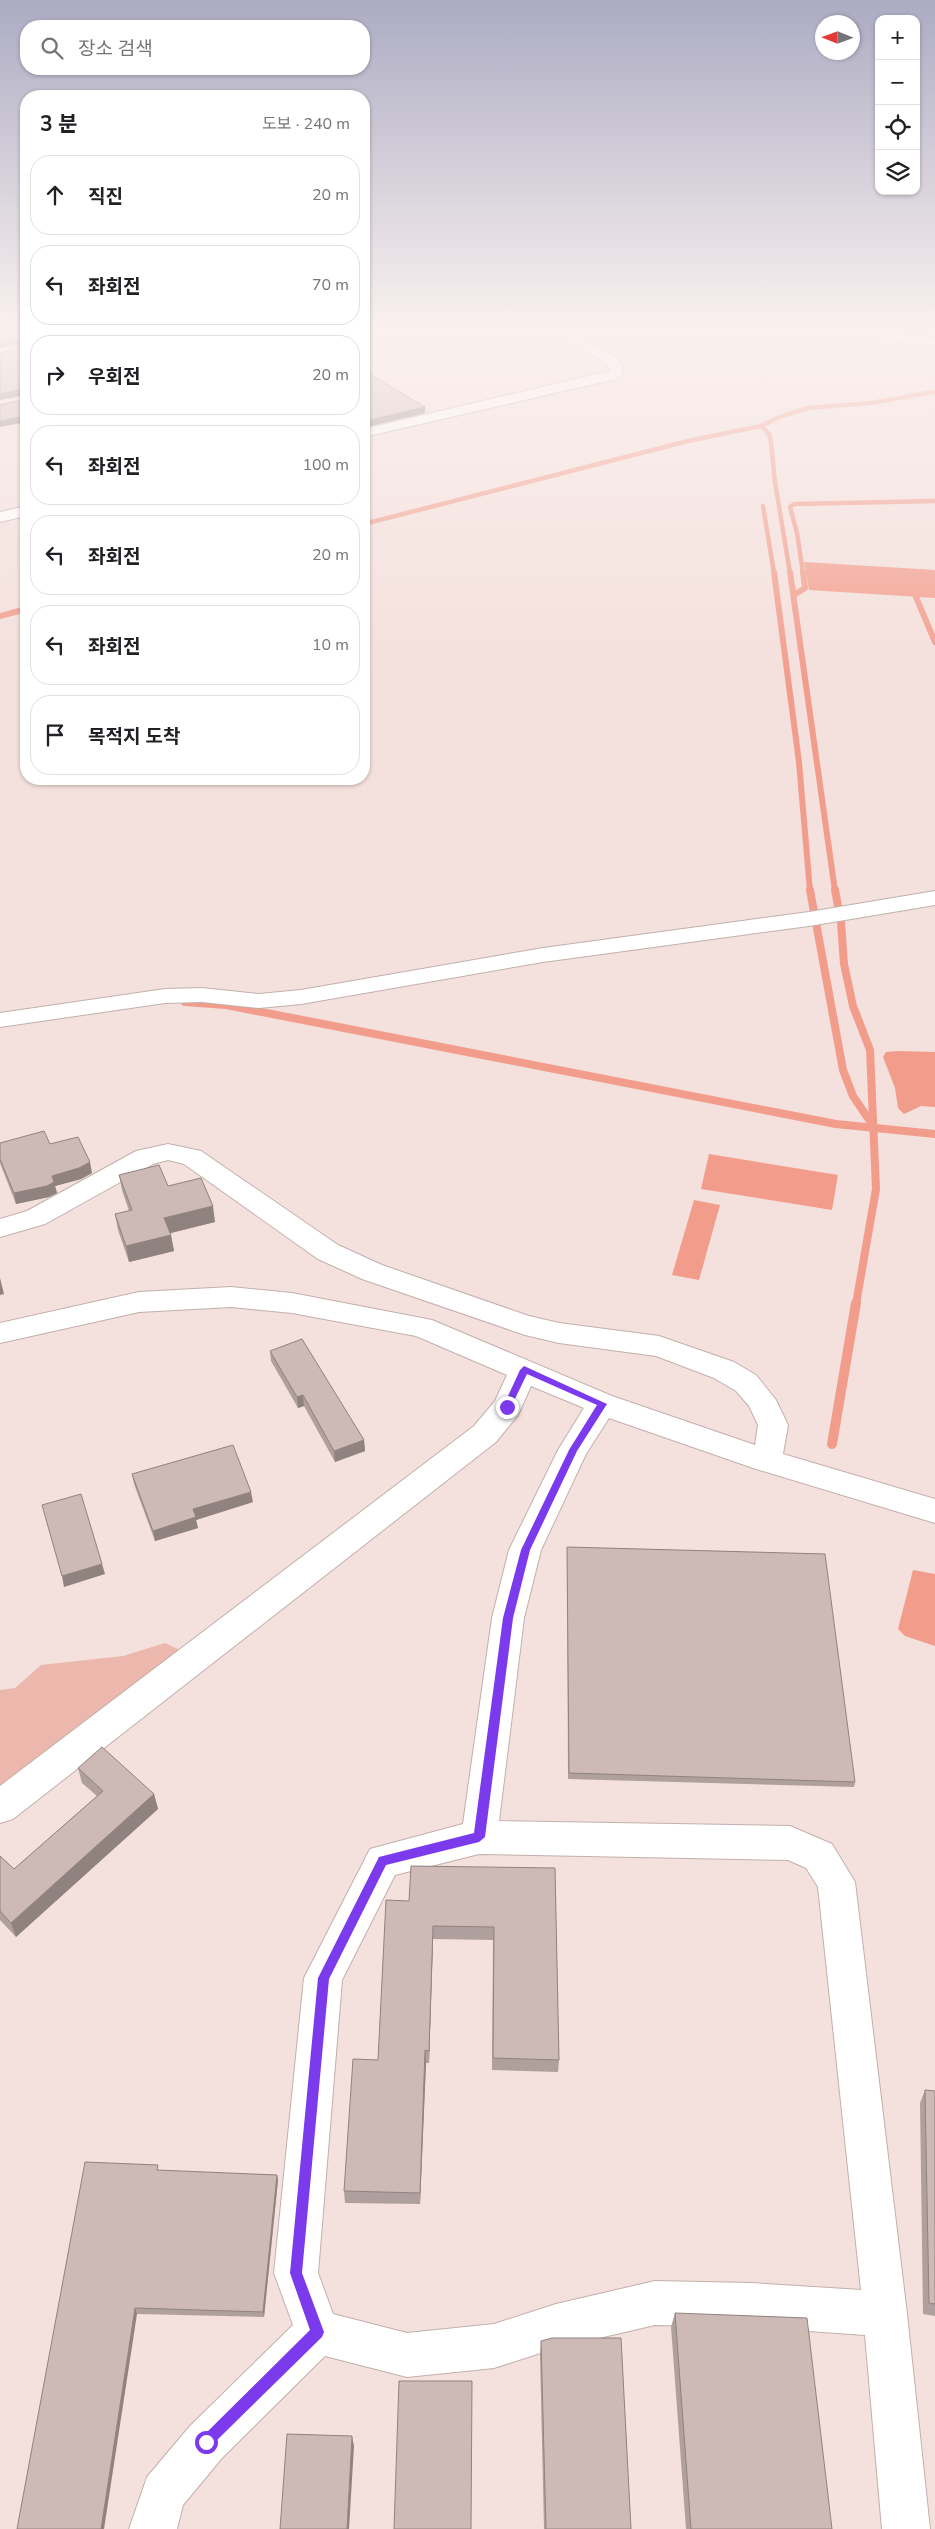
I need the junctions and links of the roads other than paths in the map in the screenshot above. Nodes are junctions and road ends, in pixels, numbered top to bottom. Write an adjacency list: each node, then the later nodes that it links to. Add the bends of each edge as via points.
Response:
1 (20, 512): 2 (street)
2 (0, 517)
3 (935, 898): 4 (street, via 543,956 301,997 259,1001 202,995 165,996)
4 (0, 1020)
5 (0, 1228): 9 (street, via 36,1218 144,1157 168,1152 192,1157 328,1252 372,1272 525,1325 559,1333 659,1346 724,1370 746,1383 762,1400 772,1425)
6 (0, 1333): 7 (street, via 139,1302 231,1297 292,1303 422,1327)
7 (524, 1370): 8 (street); 11 (street, via 507,1407 486,1434)
8 (602, 1404): 9 (street); 12 (street, via 573,1450 525,1550 508,1618)
9 (767, 1461): 10 (street)
10 (935, 1510)
11 (0, 1807)
12 (479, 1837): 13 (street, via 790,1843 819,1856 836,1882); 14 (street, via 383,1861 323,1978 296,2273)
13 (885, 2314): 14 (street, via 655,2303 556,2326 494,2346 407,2355); 16 (street)
14 (318, 2332): 15 (street, via 206,2442 163,2493)
15 (153, 2529)
16 (906, 2529)

